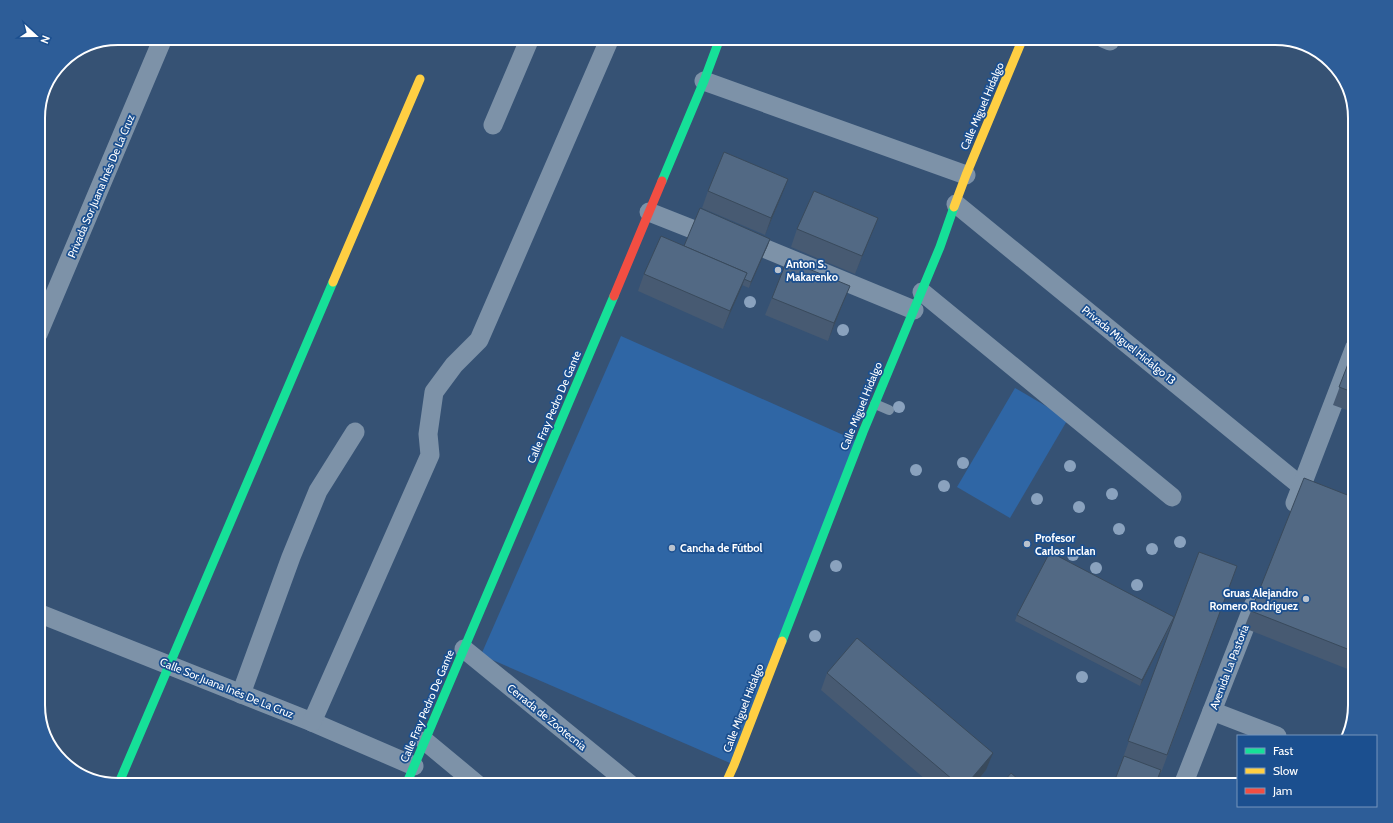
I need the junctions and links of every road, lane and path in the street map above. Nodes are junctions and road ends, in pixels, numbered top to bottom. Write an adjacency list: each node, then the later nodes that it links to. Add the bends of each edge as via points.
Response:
1 (160, 45): 16 (street, Privada Sor Juana Inés De La Cruz)
2 (527, 45): 8 (street)
3 (607, 45): 30 (street, via 480,340 454,365 434,392 428,434 430,454)
4 (717, 45): 7 (street, Calle Fray Pedro De Gante)
5 (1020, 45): 9 (street, Calle Miguel Hidalgo)
6 (420, 80): 27 (street)
7 (704, 81): 9 (street); 11 (street, Calle Fray Pedro De Gante)
8 (493, 125)
9 (966, 175): 10 (street, Calle Miguel Hidalgo)
10 (956, 204): 14 (street, Calle Miguel Hidalgo); 21 (street, Privada Miguel Hidalgo 13)
11 (649, 212): 12 (street); 26 (street, Calle Fray Pedro De Gante)
12 (692, 229)
13 (766, 249): 15 (street)
14 (922, 292): 15 (street, Calle Miguel Hidalgo); 22 (street)
15 (914, 310): 18 (street, Calle Miguel Hidalgo)
16 (45, 317)
17 (1348, 365): 21 (street)
18 (875, 404): 19 (lane); 38 (street, Calle Miguel Hidalgo)
19 (889, 410)
20 (355, 432): 28 (street, via 318,491)
21 (1301, 486): 23 (street)
22 (1172, 497)
23 (1288, 518)
24 (1259, 592): 29 (street, Avenida La Pastoría)
25 (45, 616): 27 (street, Calle Sor Juana Inés De La Cruz)
26 (464, 649): 32 (street, Calle Fray Pedro De Gante); 37 (street, Cerrada de Zootecnia)
27 (170, 666): 28 (street, Calle Sor Juana Inés De La Cruz); 34 (street)
28 (241, 694): 30 (street, Calle Sor Juana Inés De La Cruz)
29 (1212, 711): 31 (street); 39 (street, Avenida La Pastoría)
30 (312, 722): 33 (street, Calle Sor Juana Inés De La Cruz)
31 (1274, 735)
32 (425, 741): 33 (street, Calle Fray Pedro De Gante); 36 (street)
33 (414, 766): 35 (street, Calle Fray Pedro De Gante)
34 (121, 778)
35 (409, 778)
36 (470, 778)
37 (622, 778)
38 (728, 778)
39 (1186, 778)

